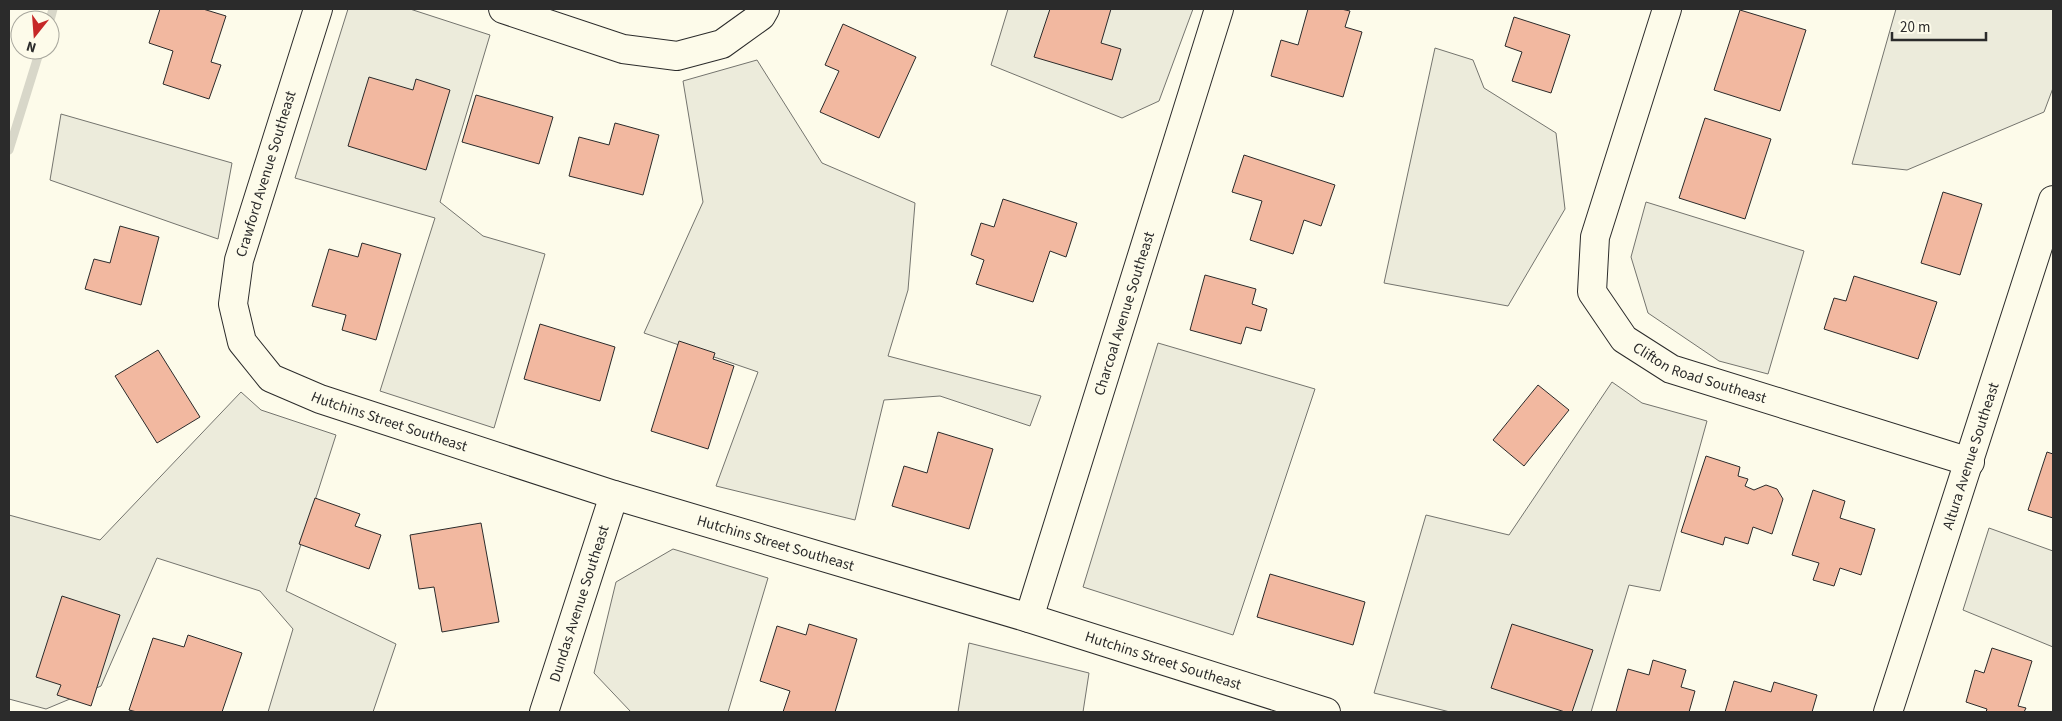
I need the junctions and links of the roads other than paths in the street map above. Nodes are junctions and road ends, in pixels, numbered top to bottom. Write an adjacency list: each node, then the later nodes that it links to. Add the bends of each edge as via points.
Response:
1 (318, 9): 7 (street, Crawford Avenue Southeast, via 239,260 233,304)
2 (503, 9): 3 (street, via 623,50 677,56 722,44 761,16)
3 (765, 9)
4 (1219, 9): 10 (street, Charcoal Avenue Southeast)
5 (1667, 9): 8 (street, Clifton Road Southeast, via 1594,237 1592,292 1624,339 1671,369)
6 (2053, 200): 8 (street, Altura Avenue Southeast)
7 (242, 342): 9 (street, Hutchins Street Southeast, via 271,378 320,400)
8 (1970, 462): 13 (street, Altura Avenue Southeast)
9 (614, 495): 10 (street, Hutchins Street Southeast); 11 (street, Dundas Avenue Southeast)
10 (1029, 618): 12 (street, Hutchins Street Southeast)
11 (544, 712)
12 (1326, 712)
13 (1888, 712)

